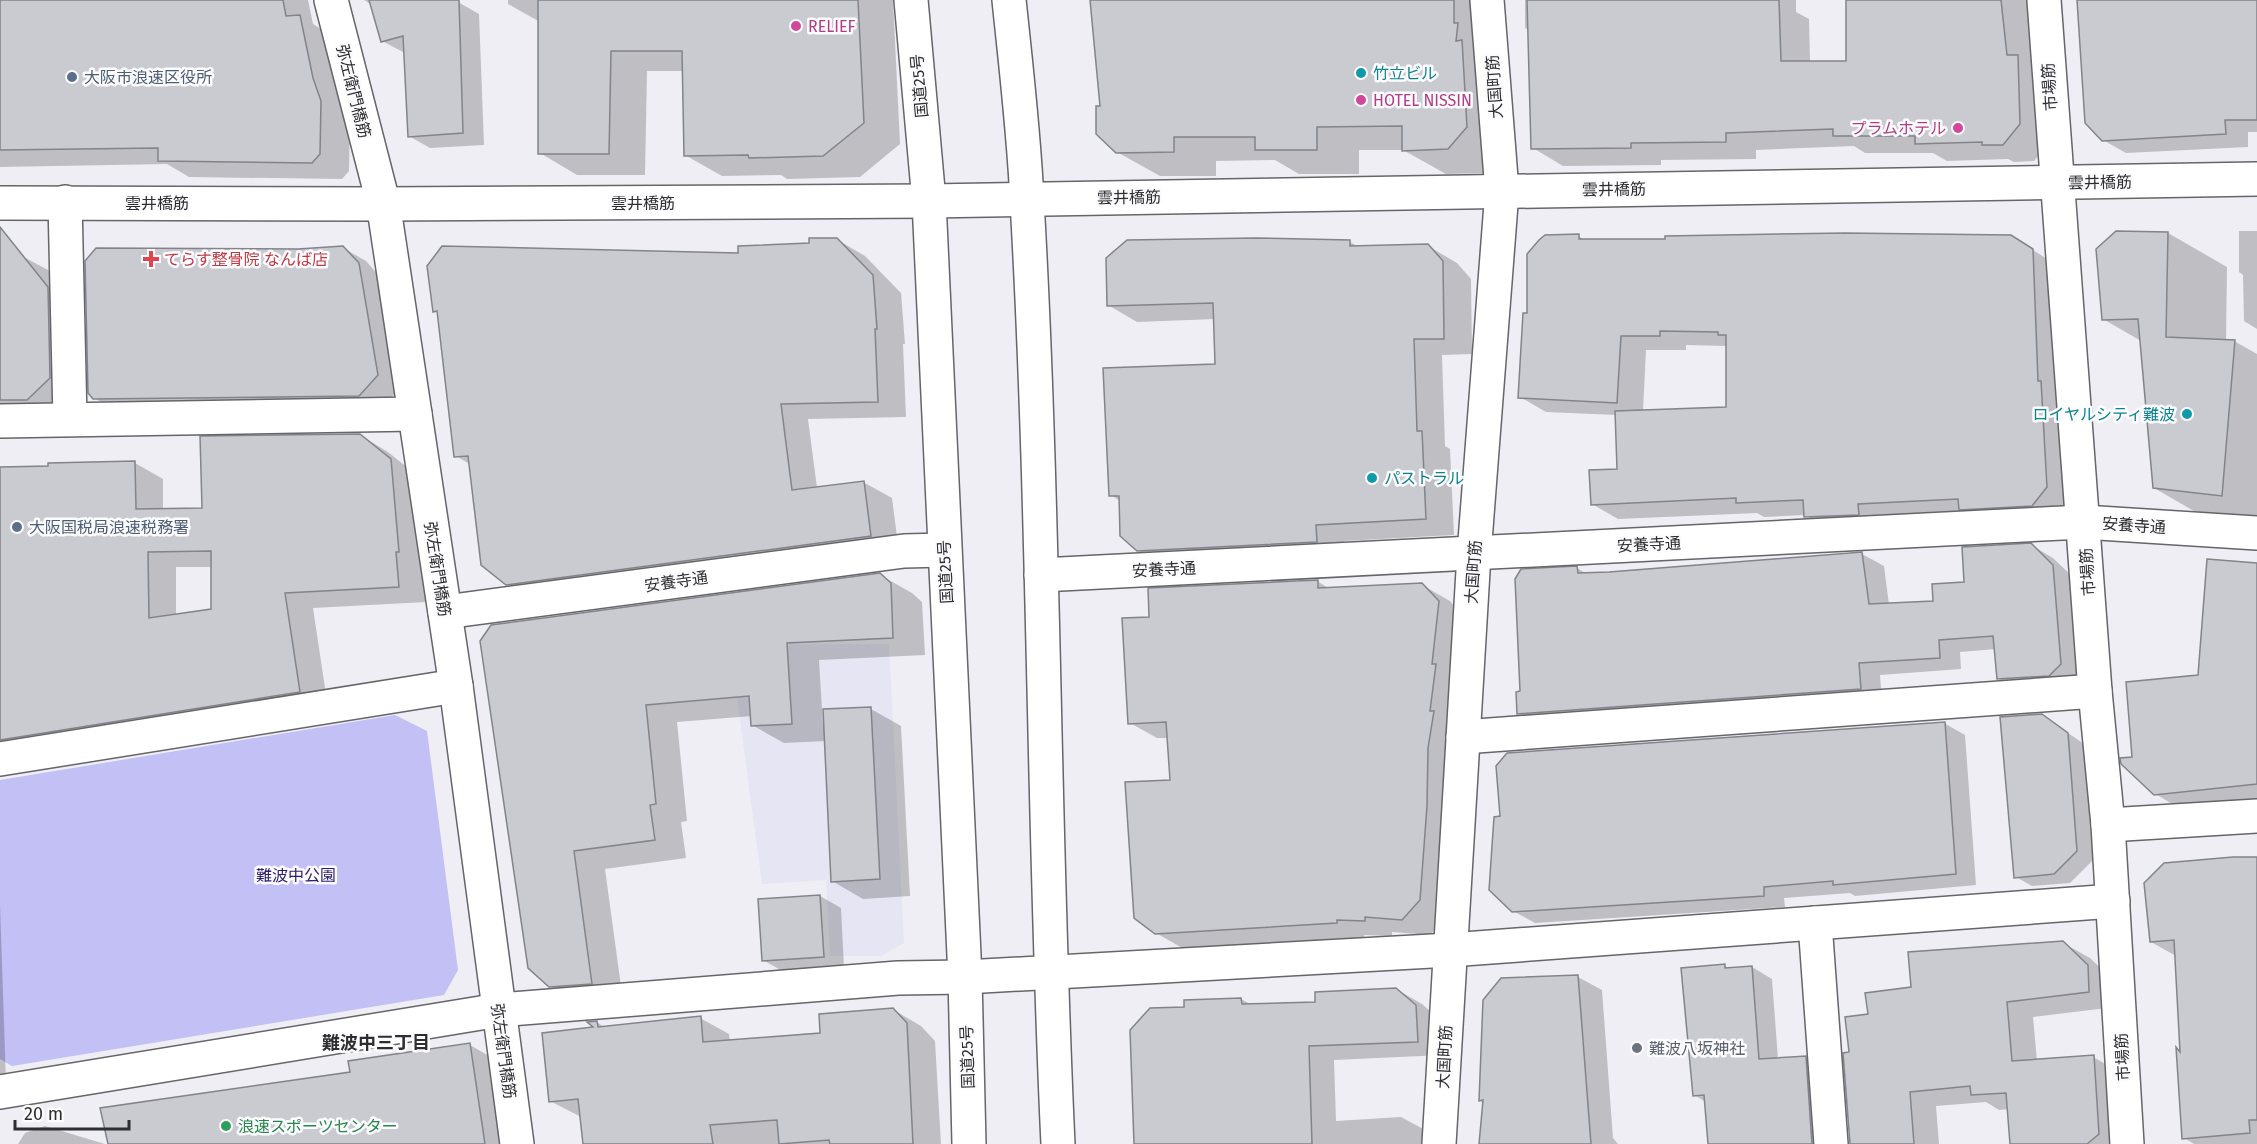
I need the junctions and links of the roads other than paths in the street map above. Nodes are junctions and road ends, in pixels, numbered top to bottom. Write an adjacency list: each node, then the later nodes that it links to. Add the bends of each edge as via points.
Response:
1 (331, 0): 13 (main road, 弥左衛門橋筋)
2 (911, 0): 10 (main road, 国道25号)
3 (1009, 0): 9 (main road)
4 (1487, 0): 8 (main road, 大国町筋)
5 (2044, 0): 7 (main road, 市場筋)
6 (2257, 179): 7 (main road, 雲井橋筋)
7 (2056, 182): 8 (main road, 雲井橋筋); 17 (main road, 市場筋)
8 (1502, 191): 9 (main road, 雲井橋筋); 20 (main road, 大国町筋)
9 (1027, 199): 10 (main road, 雲井橋筋); 21 (main road)
10 (929, 201): 13 (main road, 雲井橋筋); 19 (main road, 国道25号)
11 (0, 202): 12 (main road, 雲井橋筋)
12 (65, 202): 13 (main road, 雲井橋筋); 15 (main road)
13 (383, 204): 14 (main road, 弥左衛門橋筋)
14 (415, 414): 15 (main road); 22 (main road, 弥左衛門橋筋)
15 (70, 419): 16 (main road)
16 (0, 421)
17 (2083, 522): 18 (main road, 安養寺通); 20 (main road, 安養寺通); 24 (main road, 市場筋)
18 (2257, 533)
19 (944, 550): 22 (main road, 安養寺通, via 904,551); 33 (main road, 国道25号)
20 (1474, 554): 21 (main road, 安養寺通); 25 (main road, 大国町筋)
21 (1041, 575): 32 (main road)
22 (445, 612): 23 (main road, 弥左衛門橋筋)
23 (456, 686): 26 (main road); 34 (main road, 弥左衛門橋筋)
24 (2095, 691): 25 (main road); 28 (main road, 市場筋)
25 (1463, 737): 31 (main road, 大国町筋)
26 (0, 759)
27 (2257, 816): 28 (main road)
28 (2108, 825): 29 (main road, 市場筋)
29 (2113, 901): 30 (main road); 41 (main road, 市場筋)
30 (1815, 923): 31 (main road); 40 (main road)
31 (1450, 950): 32 (main road); 39 (main road, 大国町筋)
32 (1050, 971): 33 (main road); 38 (main road)
33 (965, 976): 34 (main road); 37 (main road, 国道25号)
34 (499, 1010): 35 (main road); 36 (main road, 弥左衛門橋筋)
35 (0, 1092)
36 (517, 1144)
37 (969, 1144)
38 (1058, 1144)
39 (1440, 1144)
40 (1832, 1144)
41 (2127, 1144)

